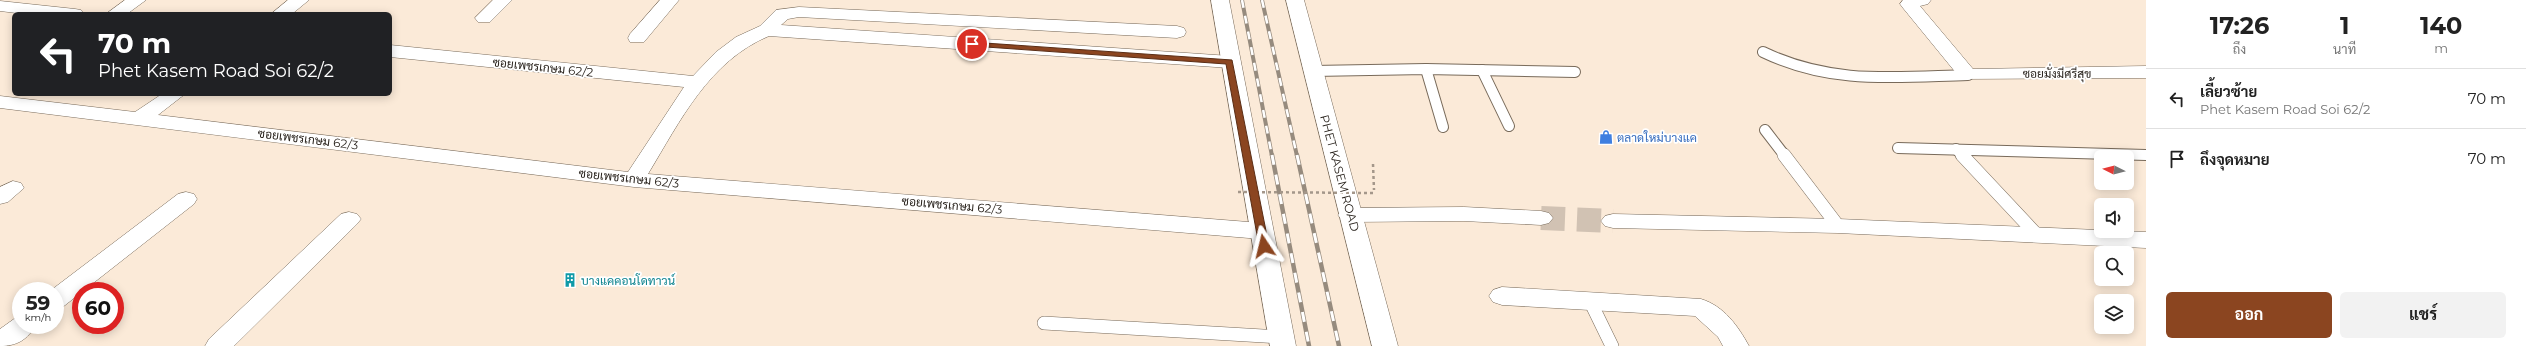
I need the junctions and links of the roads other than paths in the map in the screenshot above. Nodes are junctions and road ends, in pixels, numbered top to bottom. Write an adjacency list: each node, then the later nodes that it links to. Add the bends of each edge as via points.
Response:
1 (137, 0): 10 (street)
2 (300, 0): 11 (street)
3 (503, 0): 13 (street)
4 (670, 0): 18 (street)
5 (1220, 0): 22 (street)
6 (1295, 0): 25 (street, PHET KASEM ROAD)
7 (1922, 0): 28 (street, via 1909,4)
8 (0, 6): 9 (street)
9 (56, 12)
10 (117, 12)
11 (283, 12)
12 (848, 15): 14 (street); 15 (street, via 787,12); 17 (street)
13 (484, 18)
14 (935, 19): 16 (street); 19 (street)
15 (767, 30): 17 (street); 29 (street, via 739,43 715,62)
16 (1177, 32)
17 (840, 34): 19 (street)
18 (637, 38)
19 (927, 41): 22 (street)
20 (392, 51): 29 (street, ซอยเพชรเกษม 62/2)
21 (1763, 52): 28 (lane, via 1779,61 1812,72 1849,77)
22 (1230, 62): 46 (street)
23 (1426, 69): 24 (lane); 25 (lane); 34 (lane)
24 (1482, 70): 26 (lane); 33 (lane)
25 (1313, 71): 41 (street, PHET KASEM ROAD)
26 (1575, 72)
27 (2146, 72): 28 (street, ซอยมั่งมีศรีสุข)
28 (1968, 75)
29 (697, 82): 39 (street)
30 (172, 96): 32 (street)
31 (0, 102): 32 (street, ซอยเพชรเกษม 62/3)
32 (139, 119): 39 (street, ซอยเพชรเกษม 62/3)
33 (1509, 126)
34 (1443, 127)
35 (1765, 130): 45 (lane)
36 (1898, 148): 37 (lane)
37 (1956, 150): 38 (lane); 47 (lane)
38 (2146, 155)
39 (634, 180): 46 (street, ซอยเพชรเกษม 62/3)
40 (186, 199): 49 (street)
41 (1350, 215): 42 (street, via 1464,214); 57 (street, PHET KASEM ROAD)
42 (1541, 218)
43 (349, 219): 56 (street)
44 (1612, 221): 45 (street)
45 (1838, 226): 47 (street)
46 (1261, 231): 54 (street)
47 (2037, 236): 48 (street)
48 (2146, 240)
49 (64, 293)
50 (1502, 296): 51 (street)
51 (1590, 301): 58 (lane); 59 (street, via 1701,308 1728,331)
52 (1044, 323): 54 (lane)
53 (12, 334): 55 (street)
54 (1282, 342)
55 (0, 343)
56 (218, 346)
57 (1385, 346)
58 (1612, 346)
59 (1736, 346)

